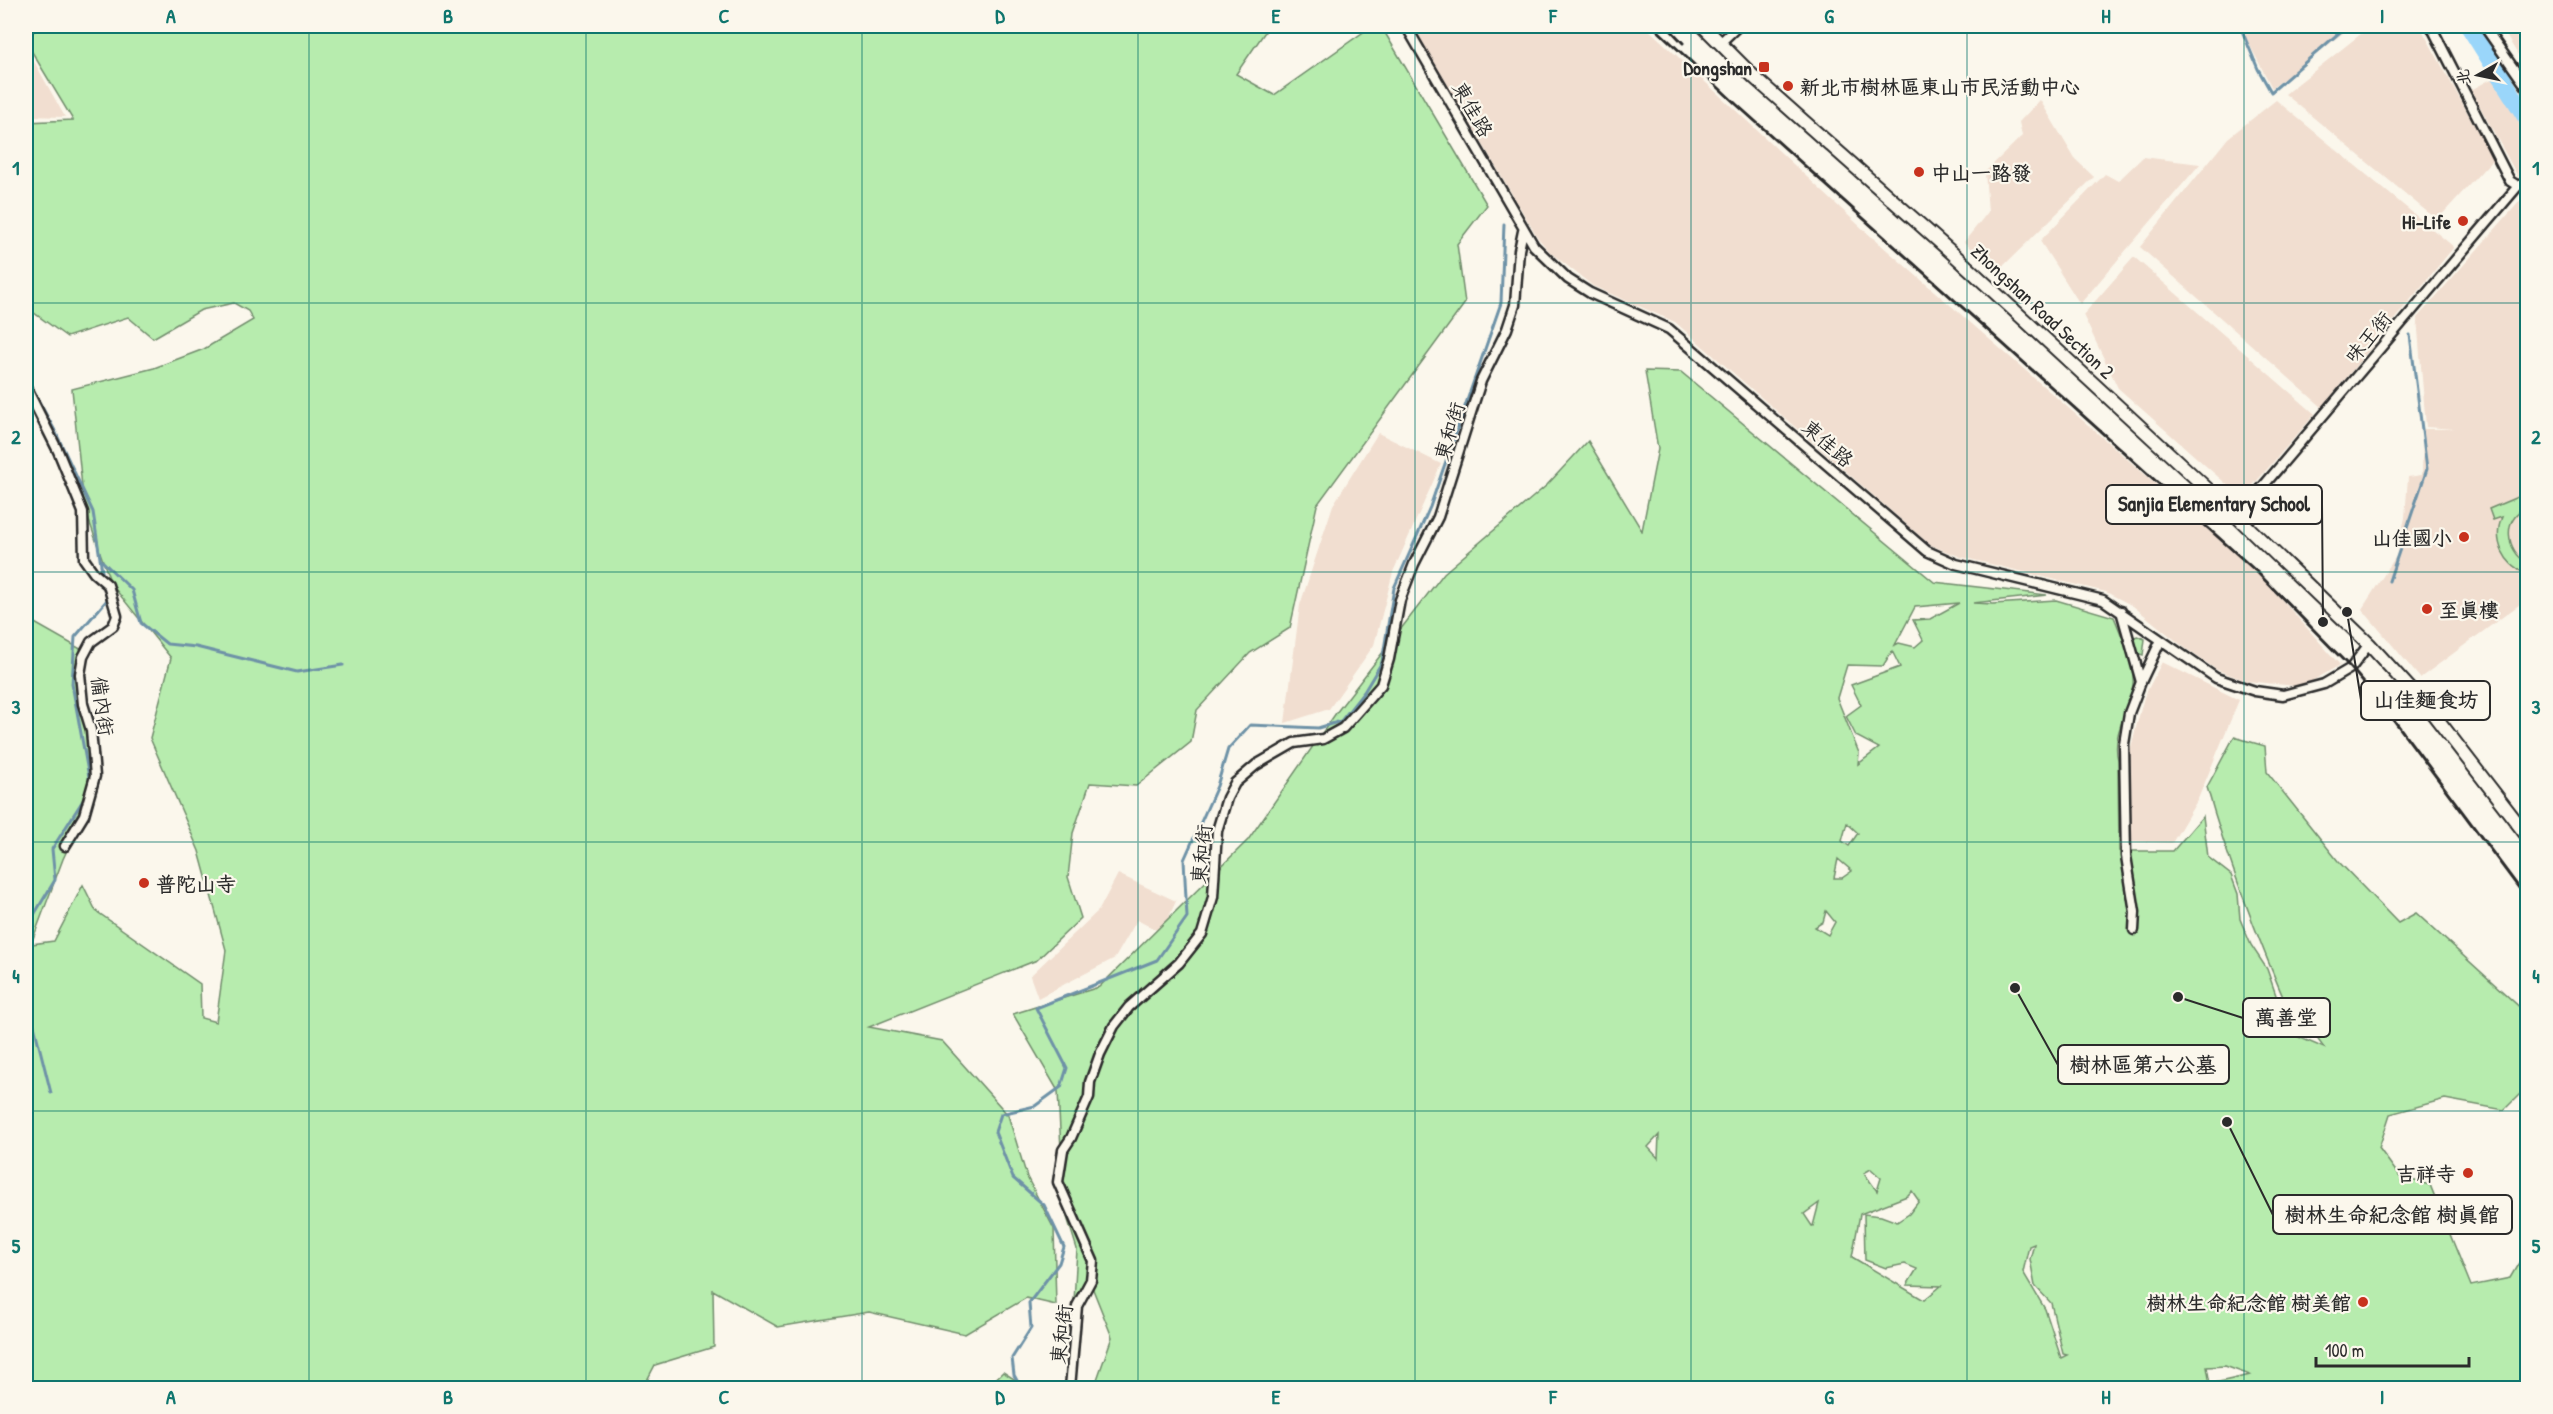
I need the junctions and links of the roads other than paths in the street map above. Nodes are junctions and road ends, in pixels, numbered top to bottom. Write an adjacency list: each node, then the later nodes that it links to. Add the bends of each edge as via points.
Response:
1 (1406, 26): 10 (street, 東佳路)
2 (1704, 26): 6 (main road, Zhongshan Road Section 2)
3 (1738, 26): 6 (street)
4 (2431, 26): 9 (street, via 2510,181)
5 (2484, 26): 7 (street)
6 (1720, 43): 12 (main road, Zhongshan Road Section 2)
7 (2528, 89)
8 (2528, 181): 9 (street, 味王街)
9 (2518, 186): 12 (street, 味王街)
10 (1523, 231): 13 (street, 東佳路, via 1568,279 1669,328 1927,551 1956,564 2103,600); 20 (street, 東和街, via 1515,305 1481,381 1438,517 1401,600 1381,686 1343,728 1323,739 1294,743 1256,765 1235,783 1217,831 1213,897 1202,934 1179,963 1129,1007 1100,1054 1089,1097 1063,1150 1058,1182 1094,1261 1091,1280 1077,1306)
11 (26, 387): 18 (street, 備內街, via 83,512 84,559 108,585 117,616 113,626 91,642 83,657 83,704 91,730 95,776 84,815)
12 (2237, 517): 15 (main road, Zhongshan Road Section 2)
13 (2121, 610): 14 (street, 東佳路); 16 (street)
14 (2161, 640): 15 (street, 東佳路, via 2216,678 2255,691 2283,695 2324,684 2351,668); 16 (street)
15 (2369, 644): 17 (main road, Zhongshan Road Section 2, via 2434,715)
16 (2140, 682): 19 (street, via 2124,744 2126,856)
17 (2528, 837)
18 (65, 846)
19 (2134, 930)
20 (1070, 1389)

